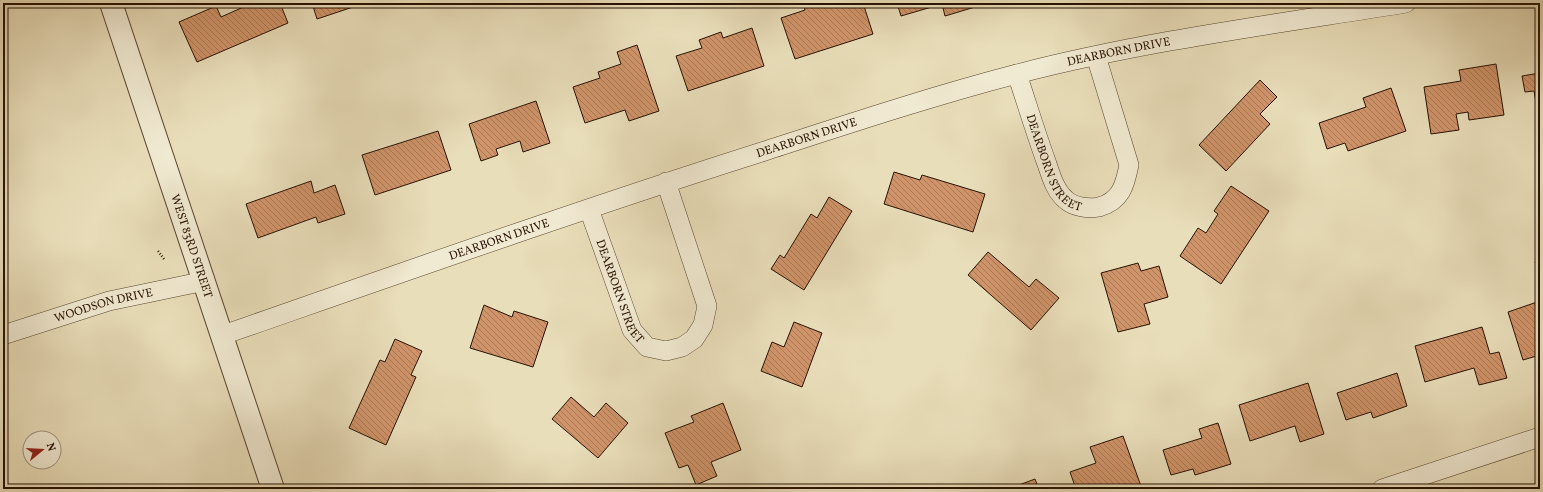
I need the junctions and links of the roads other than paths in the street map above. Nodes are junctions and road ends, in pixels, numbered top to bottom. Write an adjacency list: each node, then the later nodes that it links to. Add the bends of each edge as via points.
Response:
1 (111, 3): 7 (street, WEST 83RD STREET)
2 (1406, 3): 3 (street, DEARBORN DRIVE, via 1216,33)
3 (1096, 56): 4 (street, DEARBORN DRIVE); 4 (street, DEARBORN STREET, via 1129,165 1125,182 1117,198 1100,206 1085,209 1065,200 1055,185)
4 (1017, 74): 5 (street, DEARBORN DRIVE, via 918,102)
5 (666, 182): 6 (street, DEARBORN DRIVE); 6 (street, DEARBORN STREET, via 707,306 703,325 694,340 682,347 666,351 647,347 632,330)
6 (589, 209): 9 (street, DEARBORN DRIVE)
7 (205, 281): 8 (street, WOODSON DRIVE, via 109,301); 9 (street, WEST 83RD STREET)
8 (3, 335)
9 (223, 335): 11 (street, WEST 83RD STREET)
10 (1540, 437): 12 (street)
11 (274, 489)
12 (1382, 489)

